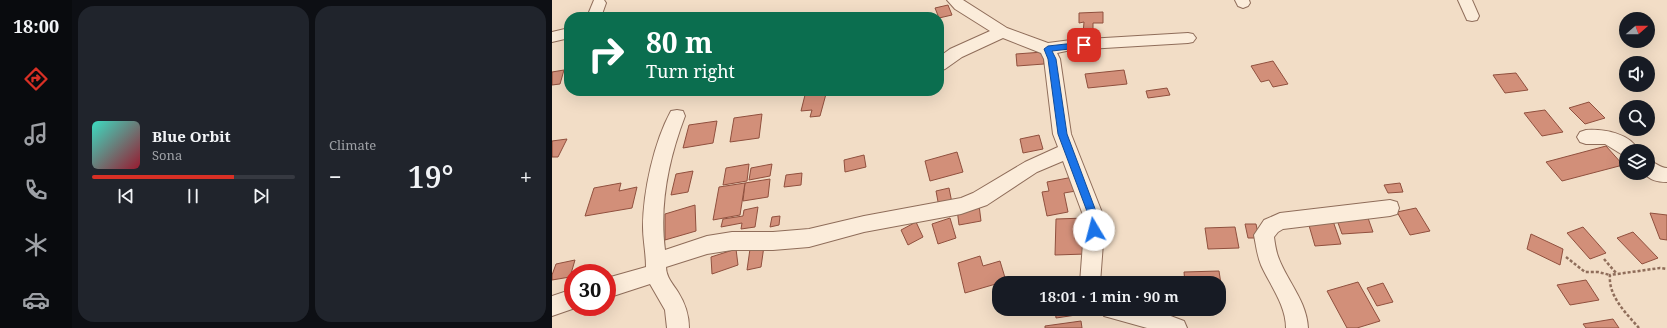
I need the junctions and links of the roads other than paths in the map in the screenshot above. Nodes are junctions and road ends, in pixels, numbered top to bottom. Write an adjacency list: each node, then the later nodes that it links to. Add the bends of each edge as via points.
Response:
1 (954, 0): 4 (street)
2 (1465, 0): 3 (street)
3 (1472, 16)
4 (1002, 32): 8 (street); 9 (street, via 956,53)
5 (564, 34): 6 (street)
6 (552, 37)
7 (1188, 38): 8 (street, via 1071,45)
8 (1048, 49): 13 (street, via 1052,59 1062,134)
9 (944, 61)
10 (677, 116): 17 (street, via 667,140 660,170 653,222)
11 (1586, 137): 12 (street, via 1604,136)
12 (1619, 145)
13 (1068, 151): 17 (street, via 1031,167 980,199 961,206 864,224 809,238 732,241 707,245); 18 (street, via 1093,214)
14 (1655, 173): 15 (street)
15 (1667, 175)
16 (1390, 208): 25 (street, via 1280,221 1271,226 1264,235 1268,256 1293,308)
17 (656, 267): 19 (street); 23 (street, via 659,280 676,305)
18 (1091, 276)
19 (616, 284)
20 (564, 302): 21 (street)
21 (552, 306)
22 (1140, 316): 24 (street)
23 (678, 328)
24 (1176, 328)
25 (1298, 328)

